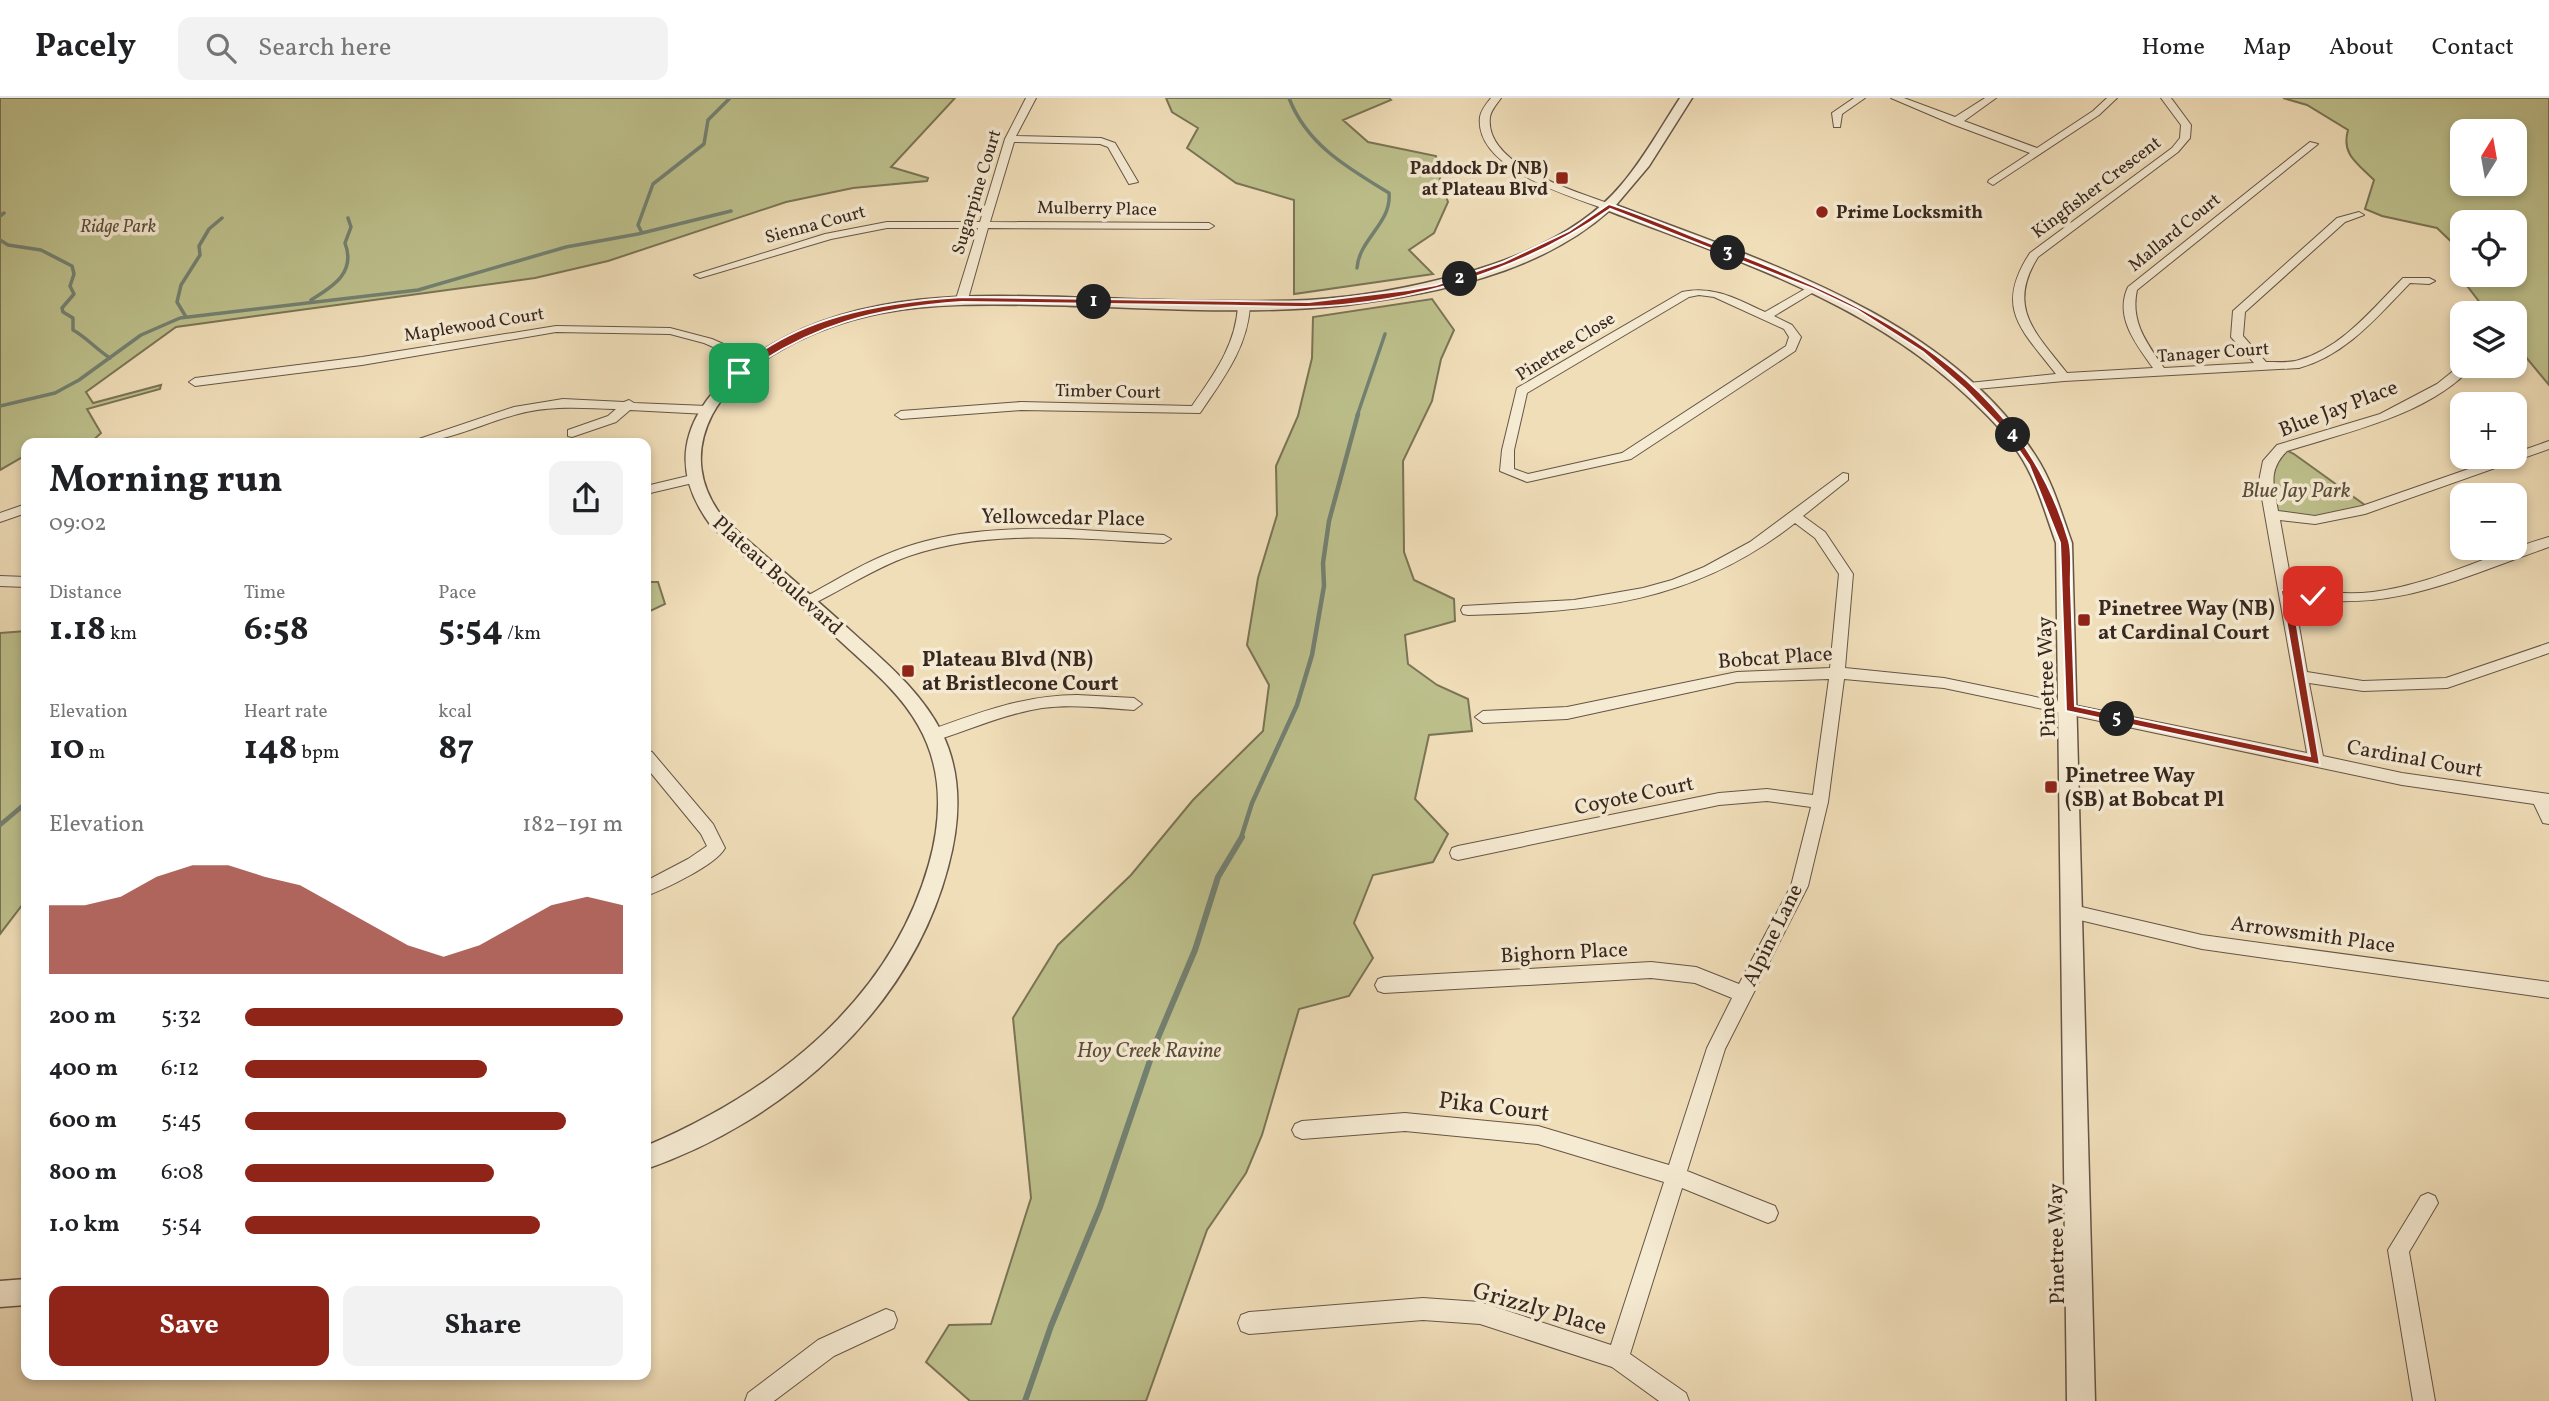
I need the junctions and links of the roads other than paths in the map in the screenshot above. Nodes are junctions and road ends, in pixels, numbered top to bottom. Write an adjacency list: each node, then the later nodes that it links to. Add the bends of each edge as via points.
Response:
1 (1031, 98): 11 (street, Sugarpine Court)
2 (1496, 98): 16 (street, via 1485,115 1486,136 1501,156 1532,177)
3 (1686, 98): 16 (street, Plateau Boulevard)
4 (1860, 98): 10 (street, via 1837,113)
5 (1896, 98): 9 (street)
6 (1991, 98): 9 (street)
7 (2112, 98): 13 (street)
8 (2166, 98): 29 (street, Kingfisher Crescent, via 2186,125 2185,138 2034,255 2019,275 2016,306 2025,326)
9 (1955, 122): 13 (street)
10 (1837, 125)
11 (1010, 139): 14 (street, via 1101,141 1112,145); 18 (street, Sugarpine Court)
12 (2313, 144): 28 (street, Mallard Court, via 2132,289 2127,303 2129,325)
13 (2037, 152): 15 (street)
14 (1133, 182)
15 (1993, 182)
16 (1609, 206): 22 (street, Pinetree Way); 24 (street, Plateau Boulevard, via 1540,248 1438,287 1355,300)
17 (2359, 215): 27 (street, via 2341,220 2239,311 2237,337)
18 (985, 223): 19 (street, Mulberry Place); 20 (street, Sienna Court, via 862,228); 23 (street, Sugarpine Court)
19 (1209, 226)
20 (699, 275)
21 (2429, 281): 27 (street, Tanager Court, via 2407,280 2346,341 2324,356)
22 (1816, 287): 25 (street); 32 (street, Pinetree Way, via 1860,308 1926,350)
23 (962, 299): 24 (street, Plateau Boulevard); 26 (street, Plateau Boulevard, via 887,306 849,316 788,340)
24 (1244, 305): 35 (street, Timber Court, via 1243,325 1230,358 1196,410 1021,406)
25 (1766, 316): 25 (street, Pinetree Close, via 1716,294 1686,294 1521,391 1507,471 1527,478 1626,456 1791,348 1795,337)
26 (755, 360): 31 (street, Maplewood Court, via 670,331 556,328 362,361); 34 (street, Plateau Boulevard)
27 (2263, 367): 28 (street, Tanager Court)
28 (2162, 373): 29 (street, Tanager Court)
29 (2064, 377): 32 (street, Tanager Court)
30 (2452, 378): 44 (street, Blue Jay Place, via 2384,417 2282,448 2269,461 2266,481)
31 (195, 382)
32 (1969, 387): 57 (street, Pinetree Way, via 2010,430 2033,465 2064,543)
33 (629, 404): 34 (street); 36 (street, via 612,419); 37 (street, via 563,404 518,410)
34 (707, 410): 40 (street, Plateau Boulevard, via 693,441)
35 (901, 415)
36 (572, 433)
37 (428, 438)
38 (2549, 445): 44 (street, via 2365,510 2315,520)
39 (1843, 477): 43 (street)
40 (692, 480): 41 (street); 51 (street, Plateau Boulevard, via 718,523)
41 (651, 489)
42 (21, 510): 45 (street)
43 (1793, 515): 52 (street, via 1742,554 1647,594 1562,608); 54 (street, Alpine Lane, via 1820,535 1846,574)
44 (2272, 515): 50 (street, Blue Jay Place)
45 (0, 517)
46 (1164, 539): 51 (street, Yellowcedar Place, via 1000,533 956,539 885,560)
47 (2549, 542): 50 (street, via 2381,595 2313,596)
48 (0, 581): 49 (street)
49 (21, 582)
50 (2286, 591): 55 (street, Blue Jay Place)
51 (808, 601): 59 (street, Plateau Boulevard, via 888,673)
52 (1468, 610)
53 (2549, 648): 55 (street, via 2447,683 2363,686)
54 (1837, 673): 57 (street, Bobcat Place, via 1944,683); 58 (street, Bobcat Place, via 1737,677 1567,713); 63 (street, Alpine Lane)
55 (2301, 676): 61 (street, Blue Jay Place)
56 (1134, 704): 59 (street, via 1037,704)
57 (2070, 709): 61 (street, Cardinal Court); 67 (street, Pinetree Way)
58 (1483, 717)
59 (934, 735): 72 (street, Plateau Boulevard, via 948,786 947,830 939,873 918,926 888,976 818,1054 769,1092 698,1137)
60 (651, 762): 66 (street, via 707,829 717,848)
61 (2316, 762): 62 (street, Cardinal Court)
62 (2544, 800): 64 (street)
63 (1820, 802): 65 (street, Coyote Court, via 1767,795 1719,799); 70 (street, Alpine Lane, via 1799,886)
64 (2549, 818)
65 (1458, 853)
66 (651, 886)
67 (2073, 912): 69 (street, Arrowsmith Place, via 2202,942); 83 (street, Pinetree Way)
68 (1384, 985): 70 (street, Bighorn Place, via 1651,970 1696,975)
69 (2549, 990)
70 (1743, 993): 73 (street, Alpine Lane, via 1716,1048)
71 (1302, 1130): 73 (street, Pika Court, via 1405,1122 1538,1135)
72 (651, 1156)
73 (1675, 1176): 75 (street, Pika Court); 80 (street, Alpine Lane)
74 (2428, 1203): 84 (street, via 2398,1250)
75 (1768, 1213)
76 (21, 1292): 77 (street)
77 (0, 1294)
78 (886, 1320): 81 (street, via 826,1348)
79 (1249, 1323): 80 (street, Grizzly Place, via 1423,1309 1480,1313)
80 (1618, 1357): 82 (street, Grizzly Place)
81 (756, 1401)
82 (1678, 1401)
83 (2081, 1401)
84 (2424, 1401)

